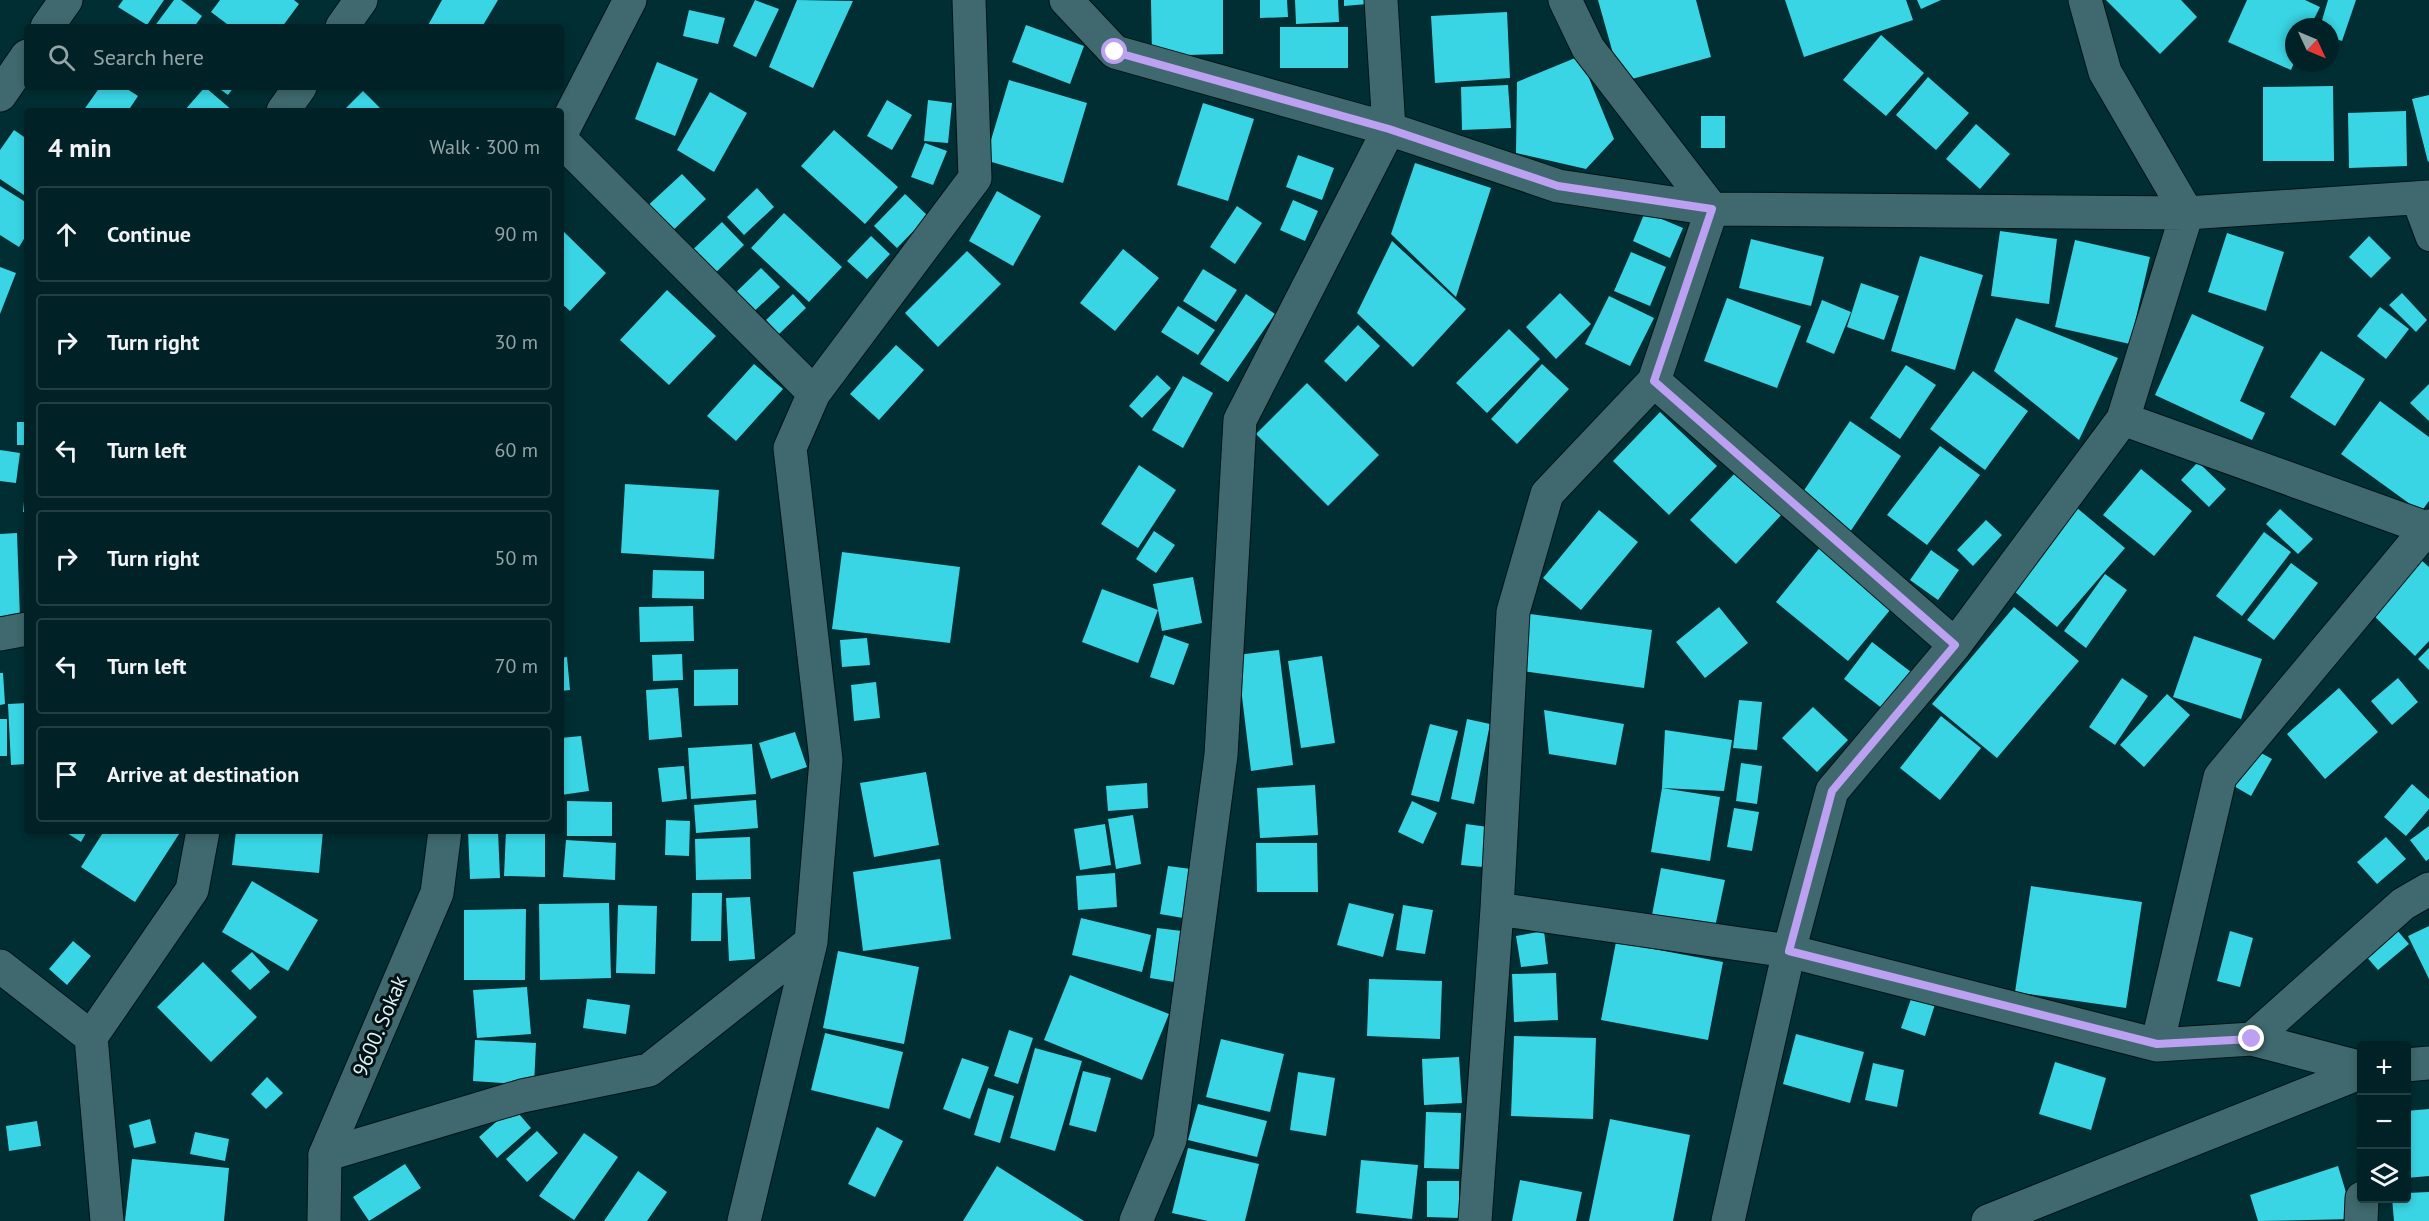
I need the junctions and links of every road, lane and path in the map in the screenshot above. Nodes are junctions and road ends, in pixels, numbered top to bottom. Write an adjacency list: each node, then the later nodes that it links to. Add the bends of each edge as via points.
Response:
1 (66, 0): 9 (street)
2 (361, 0): 10 (street)
3 (630, 0): 15 (street)
4 (969, 0): 23 (street, via 975,178)
5 (1066, 0): 16 (street, via 1115,52)
6 (1381, 0): 16 (street)
7 (1565, 0): 19 (street, via 1588,48)
8 (2085, 0): 20 (street, via 2105,72)
9 (49, 24)
10 (344, 24)
11 (24, 60): 13 (street)
12 (298, 90): 14 (street)
13 (0, 95)
14 (285, 108)
15 (564, 128)
16 (1389, 129): 19 (street, via 1558,186); 48 (street, via 1240,420 1221,755 1170,1140)
17 (564, 143): 23 (street)
18 (2421, 197): 20 (street); 21 (lane)
19 (1712, 209): 20 (street); 22 (street)
20 (2187, 213): 24 (street)
21 (2429, 238)
22 (1654, 381): 28 (street); 32 (street, via 1547,494 1513,612)
23 (814, 393): 33 (street, via 790,448 826,760)
24 (2123, 419): 25 (street); 28 (street)
25 (2428, 527): 38 (street, via 2220,777)
26 (24, 629): 27 (street)
27 (0, 634)
28 (1955, 645): 34 (street, via 1832,791)
29 (202, 834): 36 (street, via 192,890)
30 (445, 834): 43 (street, 9600. Sokak, via 437,893)
31 (2429, 889): 37 (street, via 2403,904)
32 (1497, 909): 34 (street); 49 (street)
33 (811, 942): 43 (street, via 649,1070 522,1096); 47 (street)
34 (1789, 951): 38 (street); 50 (street)
35 (0, 966): 36 (street)
36 (91, 1037): 45 (street)
37 (2252, 1039): 38 (street); 41 (street)
38 (2157, 1044)
39 (2429, 1063): 40 (street)
40 (2411, 1065)
41 (2357, 1067)
42 (2357, 1074): 51 (street)
43 (325, 1155): 46 (street, 9600. Sokak)
44 (2362, 1203): 52 (street)
45 (107, 1221)
46 (324, 1221)
47 (744, 1221)
48 (1136, 1221)
49 (1475, 1221)
50 (1728, 1221)
51 (1988, 1221)
52 (2361, 1221)

